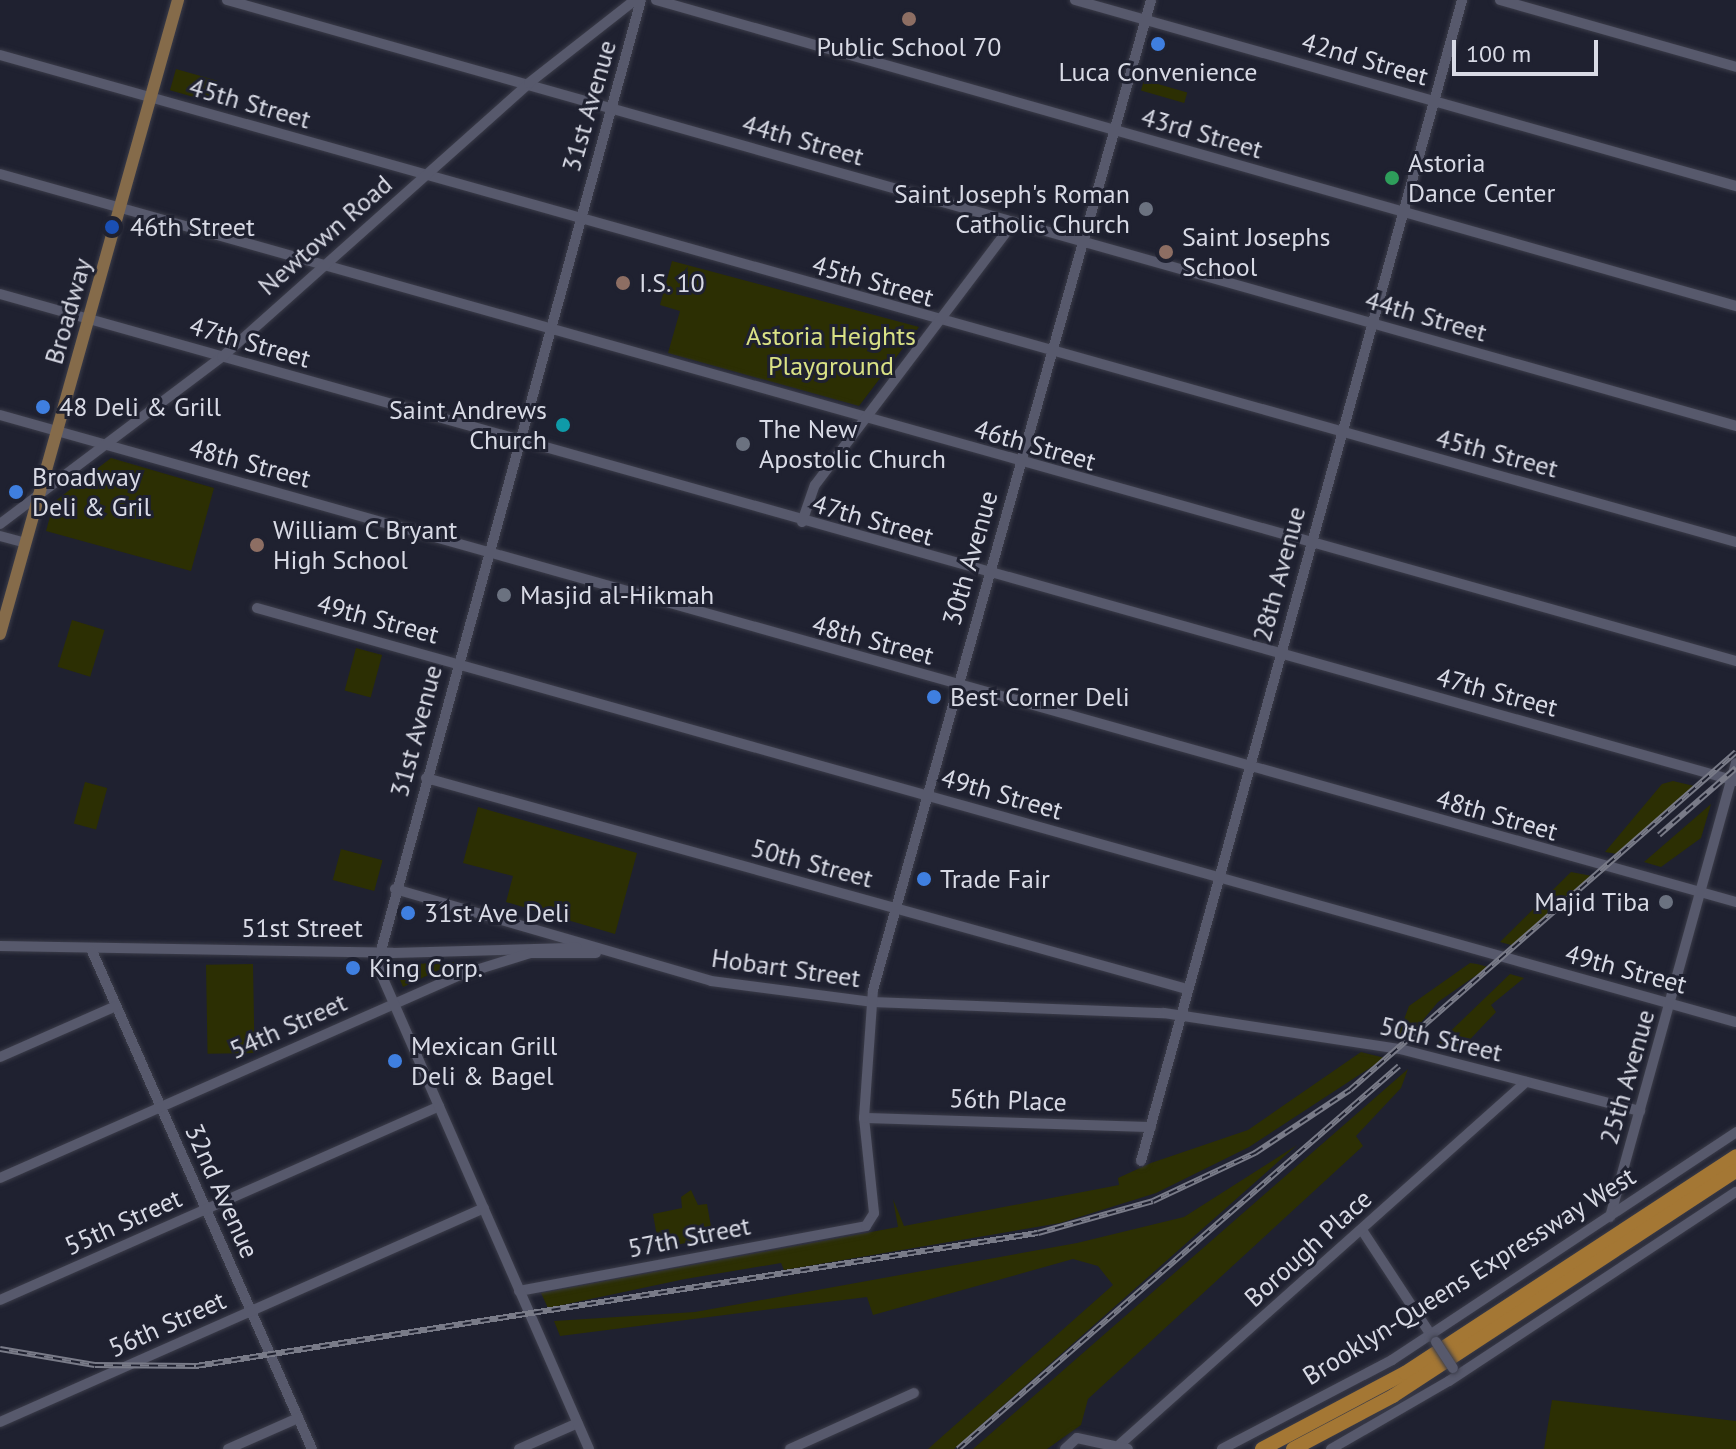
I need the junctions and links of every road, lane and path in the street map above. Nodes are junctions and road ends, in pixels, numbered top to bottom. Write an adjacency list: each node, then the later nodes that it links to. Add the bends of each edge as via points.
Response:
1 (178, 0): 13 (main road, Broadway)
2 (227, 0): 12 (street, 44th Street)
3 (638, 0): 12 (street, Newtown Road); 15 (street, 31st Avenue)
4 (656, 0): 16 (street, 43rd Street)
5 (1075, 0): 9 (street, 42nd Street)
6 (1151, 0): 9 (street, 30th Avenue)
7 (1462, 0): 14 (street, 28th Avenue)
8 (1500, 0): 11 (street)
9 (1145, 20): 14 (street, 42nd Street); 16 (street, 30th Avenue)
10 (0, 55): 13 (street, 45th Street)
11 (1736, 67)
12 (529, 83): 15 (street, 44th Street); 18 (street, Newtown Road)
13 (151, 98): 18 (street, 45th Street); 20 (main road, Broadway)
14 (1434, 101): 19 (street, 42nd Street); 21 (street, 28th Avenue)
15 (611, 108): 22 (street, 31st Avenue); 23 (street, 44th Street)
16 (1114, 131): 21 (street, 43rd Street); 24 (street, 30th Avenue)
17 (0, 174): 20 (street, 46th Street)
18 (426, 175): 22 (street, 45th Street); 25 (street, Newtown Road)
19 (1736, 186)
20 (119, 208): 25 (street, 46th Street); 28 (main road, Broadway)
21 (1403, 212): 27 (street, 43rd Street); 30 (street, 28th Avenue)
22 (580, 220): 29 (street, 45th Street); 31 (street, 31st Avenue)
23 (1014, 222): 24 (street, 44th Street); 29 (street)
24 (1083, 242): 30 (street, 44th Street); 32 (street, 30th Avenue)
25 (323, 265): 31 (street, 46th Street); 33 (street, Newtown Road)
26 (0, 294): 28 (street, 47th Street)
27 (1736, 306)
28 (89, 319): 33 (street, 47th Street); 37 (main road, Broadway)
29 (940, 322): 32 (street, 45th Street); 35 (street)
30 (1371, 323): 36 (street, 44th Street); 38 (street, 28th Avenue)
31 (549, 332): 35 (street, 46th Street); 39 (street, 31st Avenue)
32 (1051, 353): 38 (street, 45th Street); 41 (street, 30th Avenue)
33 (222, 357): 39 (street, 47th Street); 40 (street, Newtown Road)
34 (0, 415): 37 (street, 48th Street)
35 (863, 420): 41 (street, 46th Street); 43 (street, via 815,485)
36 (1736, 426)
37 (57, 431): 40 (street, 48th Street); 42 (main road, Broadway)
38 (1341, 433): 46 (street, 45th Street); 48 (street, 28th Avenue)
39 (519, 443): 43 (street, 47th Street); 49 (street, 31st Avenue)
40 (105, 445): 42 (street, Newtown Road); 49 (street, 48th Street)
41 (1020, 464): 48 (street, 46th Street); 50 (street, 30th Avenue)
42 (40, 493): 44 (street, Newtown Road); 47 (main road, Broadway)
43 (802, 522): 50 (street, 47th Street)
44 (0, 524)
45 (0, 536): 47 (street)
46 (1736, 542)
47 (26, 543): 52 (main road, Broadway)
48 (1310, 544): 53 (street, 28th Avenue); 54 (street, 46th Street)
49 (488, 554): 55 (street, 31st Avenue); 56 (street, 48th Street)
50 (988, 576): 53 (street, 47th Street); 56 (street, 30th Avenue)
51 (257, 608): 55 (street, 49th Street)
52 (0, 634)
53 (1280, 655): 58 (street, 28th Avenue); 60 (street, 47th Street)
54 (1736, 661)
55 (457, 665): 59 (street, 31st Avenue); 61 (street, 49th Street)
56 (958, 686): 58 (street, 48th Street); 61 (street, 30th Avenue)
57 (1736, 763): 60 (street, 25th Avenue)
58 (1248, 767): 62 (street, 28th Avenue); 64 (street, 48th Street)
59 (426, 778): 63 (street, 31st Avenue); 66 (street, 50th Street)
60 (1734, 780): 64 (street, 25th Avenue)
61 (929, 796): 62 (street, 49th Street); 66 (street, 30th Avenue)
62 (1217, 877): 71 (street, 28th Avenue); 74 (street, 49th Street)
63 (395, 889): 69 (street, 31st Avenue); 70 (street, Hobart Street, via 558,932)
64 (1701, 892): 65 (street, 48th Street); 74 (street, 25th Avenue)
65 (1736, 902)
66 (898, 909): 71 (street, 50th Street); 72 (street, 30th Avenue)
67 (0, 946): 68 (street, 51st Street)
68 (92, 951): 69 (street, 51st Street); 75 (street, 32nd Avenue)
69 (378, 951): 70 (street, 51st Street, via 551,943); 73 (street)
70 (602, 953): 72 (street, Hobart Street, via 711,981); 73 (street, 54th Street, via 499,960)
71 (1187, 989): 76 (street, 28th Avenue)
72 (872, 1002): 76 (street, Hobart Street); 83 (street, 30th Avenue)
73 (393, 1004): 80 (street, 54th Street); 81 (street)
74 (1670, 1004): 77 (street, 49th Street); 82 (street, 25th Avenue)
75 (116, 1006): 78 (street); 80 (street, 32nd Avenue)
76 (1182, 1018): 79 (street, 50th Street, via 1400,1049); 84 (street, 28th Avenue)
77 (1736, 1022)
78 (0, 1057)
79 (1526, 1082): 82 (street, 50th Street); 95 (street, Borough Place)
80 (160, 1106): 89 (street, 54th Street); 92 (street, 32nd Avenue)
81 (439, 1106): 91 (street); 92 (street, 55th Street)
82 (1640, 1111): 93 (street, 25th Avenue)
83 (864, 1118): 84 (street, 56th Place); 94 (street, 30th Avenue, via 874,1213)
84 (1151, 1127): 87 (street, 28th Avenue)
85 (1736, 1132): 93 (street, Brooklyn-Queens Expressway West)
86 (1736, 1153): 113 (highway, Brooklyn-Queens Expressway West, via 1405,1373)
87 (1141, 1161)
88 (1736, 1171): 114 (highway, Brooklyn-Queens Expressway West, via 1393,1396)
89 (0, 1178)
90 (1736, 1192): 100 (street)
91 (484, 1208): 96 (street); 98 (street, 56th Street)
92 (206, 1209): 97 (street, 55th Street); 98 (street, 32nd Avenue)
93 (1610, 1217): 99 (street, Brooklyn-Queens Expressway West)
94 (866, 1226): 96 (street, 57th Street)
95 (1362, 1230): 99 (street); 105 (street, Borough Place)
96 (519, 1291): 104 (street)
97 (0, 1300)
98 (251, 1310): 102 (street, 32nd Avenue); 103 (street, 56th Street)
99 (1434, 1339): 100 (street, bridge); 112 (street, Brooklyn-Queens Expressway West)
100 (1455, 1372): 115 (street)
101 (914, 1393): 110 (street)
102 (298, 1418): 106 (street); 107 (street, 32nd Avenue)
103 (0, 1422)
104 (578, 1423): 108 (street); 109 (street)
105 (1123, 1448): 111 (street, via 1077,1438)
106 (228, 1449)
107 (312, 1449)
108 (519, 1449)
109 (589, 1449)
110 (790, 1449)
111 (1065, 1449)
112 (1222, 1449)
113 (1262, 1449)
114 (1293, 1449)
115 (1331, 1449)

